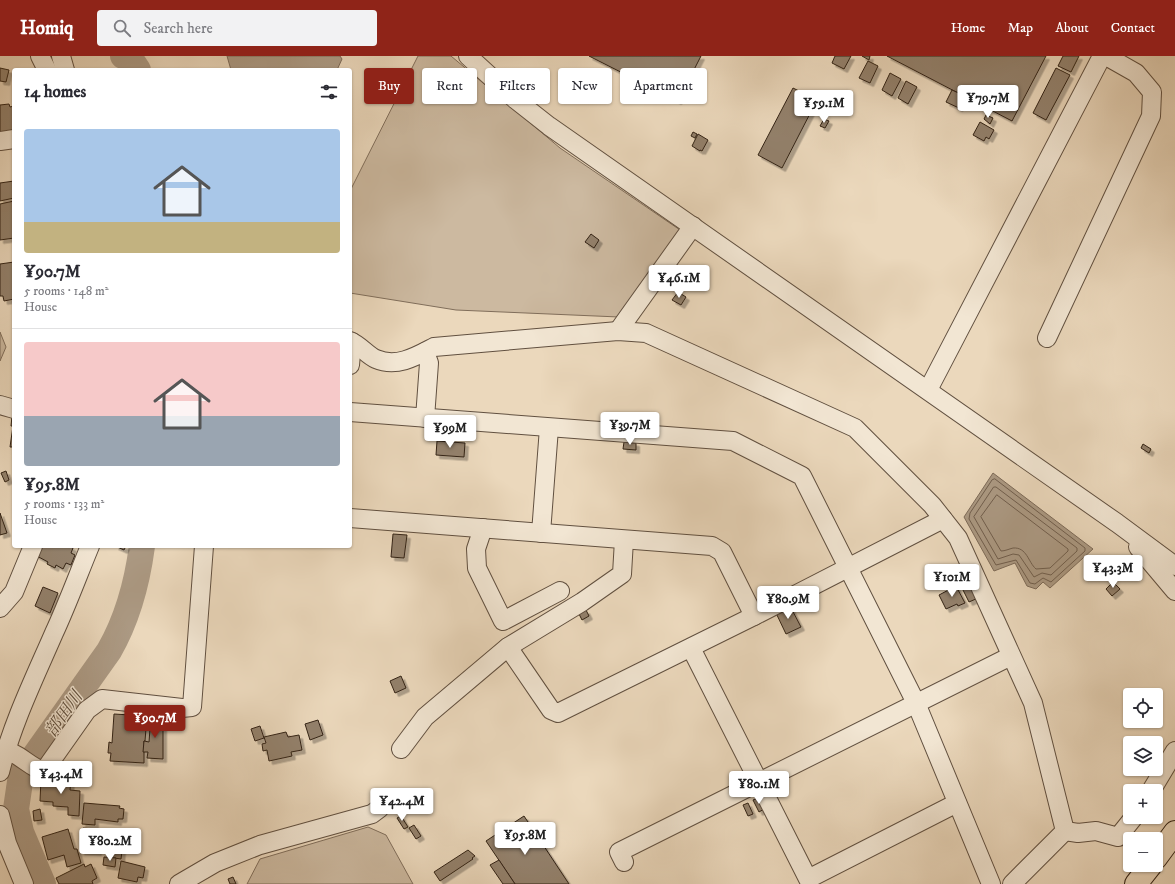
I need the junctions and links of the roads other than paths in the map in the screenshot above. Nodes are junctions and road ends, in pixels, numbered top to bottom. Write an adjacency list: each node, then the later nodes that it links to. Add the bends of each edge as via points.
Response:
1 (40, 56): 5 (street)
2 (468, 56): 8 (street, via 549,126)
3 (1102, 56): 13 (street)
4 (1106, 56): 10 (street, via 1136,73 1152,92 1151,116)
5 (46, 68)
6 (12, 139): 7 (street)
7 (0, 141)
8 (693, 226): 9 (street); 13 (street)
9 (618, 331): 12 (street, via 434,347); 20 (street, via 646,333 855,428)
10 (1047, 338)
11 (352, 342): 12 (street, via 377,359 390,361 409,360)
12 (425, 352): 17 (street, via 429,363)
13 (928, 390): 21 (street)
14 (0, 405): 15 (street)
15 (12, 408)
16 (352, 412): 17 (street)
17 (425, 418): 18 (street)
18 (549, 428): 23 (street); 29 (street, via 733,441 802,476)
19 (352, 518): 22 (street)
20 (943, 519): 29 (street); 36 (street, via 958,538)
21 (1117, 523): 28 (street); 31 (street)
22 (482, 528): 23 (street); 30 (street, via 476,550 477,568 502,621)
23 (541, 533): 24 (street)
24 (624, 540): 33 (street, via 712,546 722,552); 34 (street, via 622,574 582,602)
25 (32, 548): 32 (street, via 14,592)
26 (89, 548): 38 (street)
27 (204, 548): 40 (street, via 192,707 102,699 87,710 44,771)
28 (1175, 566)
29 (849, 568): 33 (street); 37 (street)
30 (560, 591)
31 (1175, 591)
32 (0, 608)
33 (754, 616): 35 (street)
34 (508, 647): 35 (street, via 551,710 558,713); 39 (street, via 425,717)
35 (691, 648): 43 (street)
36 (1010, 656): 37 (street); 49 (street, via 1032,703)
37 (916, 703): 43 (street); 45 (street)
38 (6, 726): 40 (street)
39 (401, 749)
40 (2, 751): 42 (street)
41 (1175, 751): 44 (street)
42 (0, 772)
43 (759, 782): 52 (street, via 619,852); 54 (street)
44 (1155, 784)
45 (957, 803): 54 (street); 57 (street)
46 (380, 808): 56 (street, via 372,814 260,845 215,863)
47 (0, 815): 55 (street, via 7,843)
48 (1128, 824): 49 (street, via 1118,837 1096,831)
49 (1065, 831): 58 (street)
50 (1175, 832): 51 (highway)
51 (1163, 848)
52 (624, 862)
53 (1145, 872): 59 (highway)
54 (803, 881)
55 (24, 884)
56 (179, 884)
57 (991, 884)
58 (1012, 884)
59 (1136, 884)

